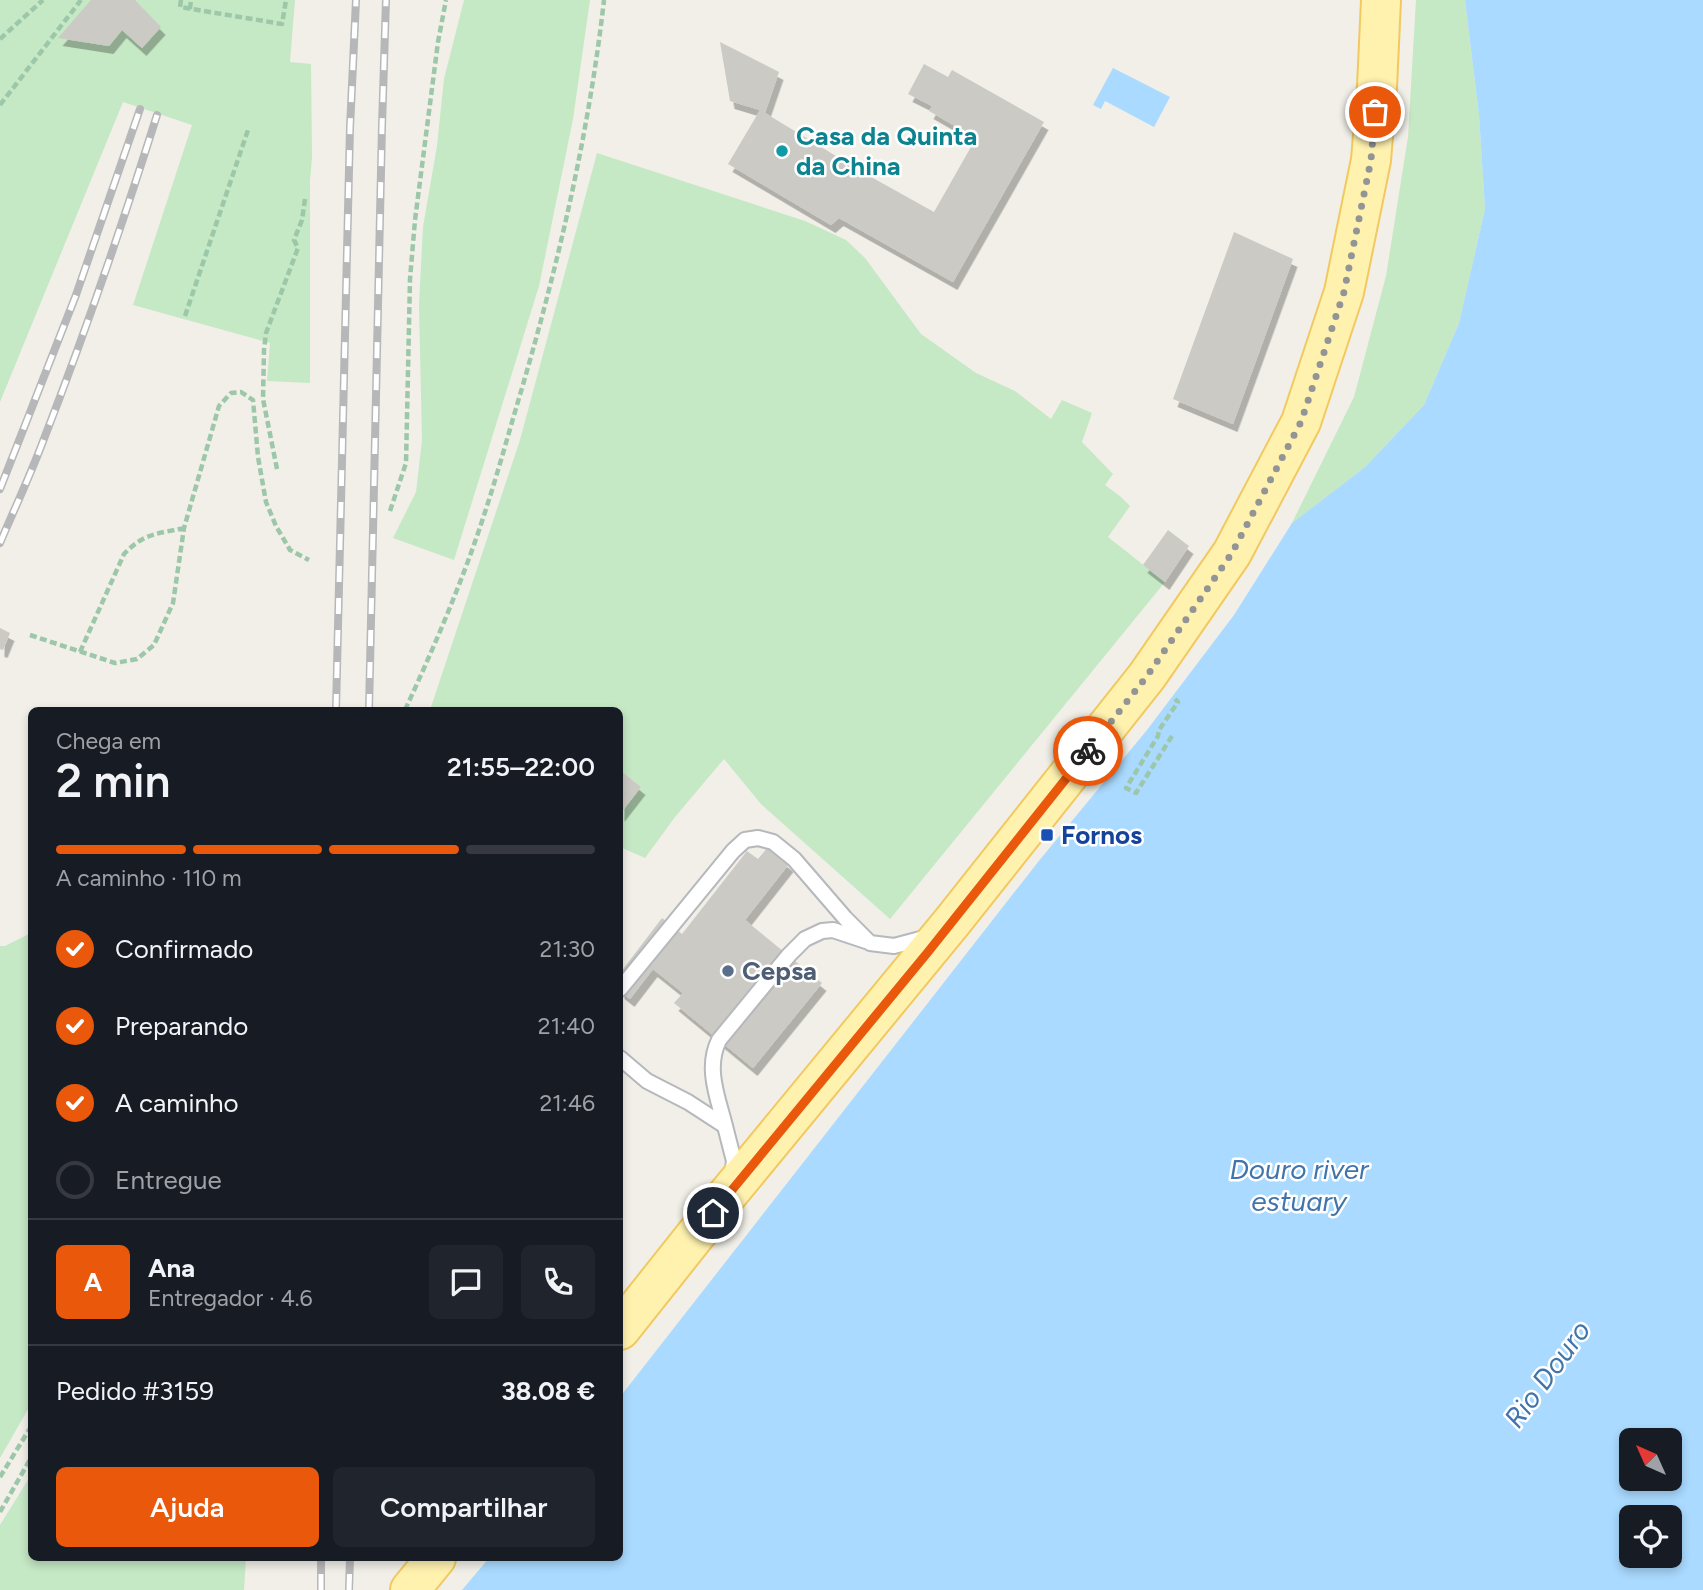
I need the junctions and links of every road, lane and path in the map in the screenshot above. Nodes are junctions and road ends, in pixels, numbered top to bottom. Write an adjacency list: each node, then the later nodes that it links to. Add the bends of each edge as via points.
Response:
1 (43, 0): 10 (path)
2 (82, 0): 11 (path)
3 (181, 0): 9 (path, via 180,7)
4 (191, 0): 9 (path)
5 (285, 0): 9 (path, via 282,24)
6 (446, 0): 16 (path, via 413,244 406,463)
7 (604, 0): 22 (path, via 579,163 528,368 485,512)
8 (1381, 0): 24 (main road, via 1371,160 1344,292 1301,422 1232,553 1147,676)
9 (190, 9)
10 (0, 38)
11 (0, 105)
12 (249, 127): 14 (path)
13 (305, 199): 15 (path, via 294,240 298,248 264,350 263,399)
14 (184, 316)
15 (277, 469)
16 (390, 511)
17 (184, 528): 18 (path, via 219,406 231,393 242,392 253,400 266,502 290,550); 20 (path, via 152,534 124,554); 20 (path, via 173,603 154,645 137,659 115,663)
18 (309, 560)
19 (30, 635): 20 (path)
20 (80, 652)
21 (1172, 697): 23 (path, via 1178,702 1126,788 1136,793)
22 (406, 707)
23 (1172, 736)
24 (943, 932): 25 (lane, via 894,946); 29 (main road)
25 (870, 943): 26 (lane, via 794,859 772,842 745,840); 28 (lane, via 833,930 805,939 719,1040 714,1088)
26 (623, 985)
27 (623, 1061): 28 (lane, via 647,1081)
28 (725, 1126): 29 (lane, via 734,1160)
29 (728, 1194): 30 (main road)
30 (623, 1326)
31 (28, 1432): 33 (path)
32 (28, 1463): 34 (path)
33 (0, 1477)
34 (0, 1512)
35 (434, 1561): 36 (main road)
36 (410, 1590)

